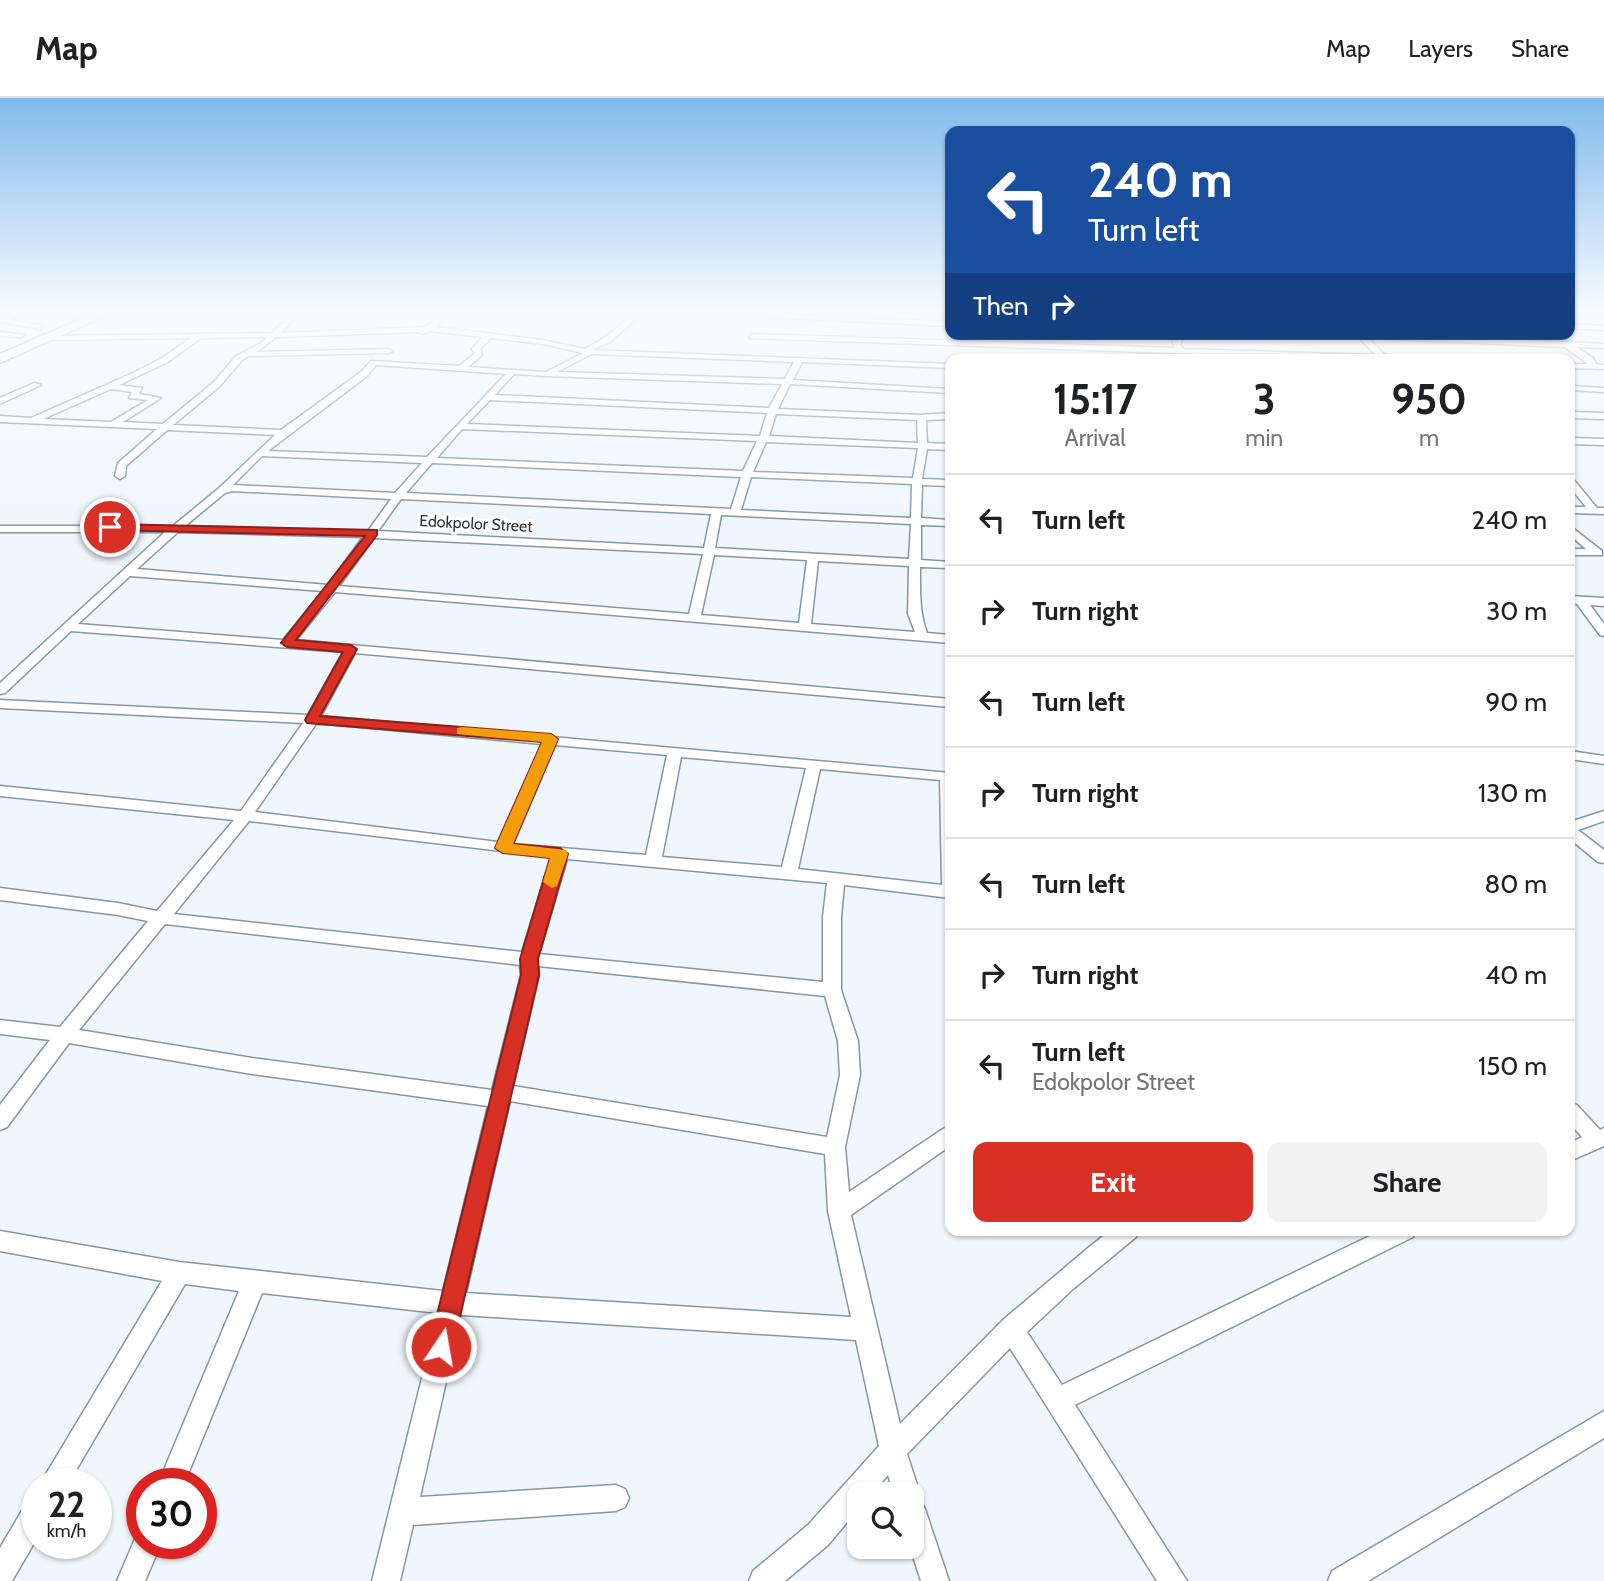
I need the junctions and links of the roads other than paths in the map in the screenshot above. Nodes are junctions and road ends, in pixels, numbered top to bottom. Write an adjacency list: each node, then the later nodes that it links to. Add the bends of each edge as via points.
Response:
1 (123, 381): 10 (street)
2 (218, 381): 27 (street)
3 (354, 381): 28 (street)
4 (503, 381): 15 (street)
5 (641, 381): 9 (street)
6 (744, 381): 7 (street)
7 (786, 383): 13 (street); 18 (street)
8 (37, 385): 16 (street)
9 (637, 386)
10 (112, 387): 24 (street); 25 (street, via 139,390 132,396 157,398)
11 (1575, 388): 12 (street)
12 (1604, 390)
13 (945, 391)
14 (630, 394): 17 (street)
15 (487, 397): 17 (street); 26 (street)
16 (0, 401)
17 (623, 403): 18 (street)
18 (772, 411): 22 (street); 29 (street)
19 (1575, 415): 21 (street)
20 (945, 416): 22 (street)
21 (1604, 416)
22 (921, 418): 32 (street)
23 (0, 419): 24 (street)
24 (33, 420): 25 (street)
25 (112, 425): 27 (street)
26 (460, 426): 29 (street); 35 (street)
27 (167, 427): 28 (street); 37 (street, via 121,465)
28 (283, 433): 34 (street)
29 (762, 439): 32 (street); 36 (street)
30 (1575, 441): 31 (street)
31 (1604, 443)
32 (923, 446): 33 (street); 38 (street)
33 (945, 447)
34 (260, 453): 35 (street); 41 (street)
35 (432, 458): 36 (street); 42 (street)
36 (747, 473): 38 (street); 46 (street)
37 (120, 476)
38 (917, 481): 39 (street); 47 (street)
39 (945, 482)
40 (1575, 486): 45 (street)
41 (222, 491): 42 (street); 49 (street)
42 (399, 495): 43 (street); 51 (street)
43 (718, 510): 46 (street); 54 (street)
44 (1575, 510): 45 (street)
45 (1599, 511)
46 (735, 512): 47 (street)
47 (916, 522): 48 (street); 57 (street)
48 (945, 523)
49 (179, 527): 50 (street, Edokpolor Street); 51 (street, Edokpolor Street); 59 (street)
50 (0, 529)
51 (373, 533): 54 (street, Edokpolor Street); 60 (street)
52 (1575, 533): 55 (street)
53 (1575, 552): 55 (street)
54 (707, 553): 56 (street, Edokpolor Street); 63 (street)
55 (1600, 553)
56 (813, 558): 57 (street, Edokpolor Street); 65 (street)
57 (916, 563): 58 (street, Edokpolor Street); 67 (street, via 914,614)
58 (945, 565)
59 (129, 572): 60 (street); 64 (street)
60 (332, 588): 63 (street); 69 (street)
61 (1575, 600): 62 (street); 66 (street)
62 (1604, 602)
63 (694, 619): 65 (street)
64 (67, 627): 69 (street); 71 (street)
65 (805, 627): 67 (street)
66 (1604, 632)
67 (922, 636): 68 (street)
68 (945, 638)
69 (287, 643): 70 (street)
70 (351, 649): 72 (street); 74 (street)
71 (0, 690)
72 (945, 703)
73 (0, 704): 74 (street)
74 (312, 720): 75 (street); 82 (street)
75 (551, 739): 76 (street); 86 (street)
76 (675, 751): 79 (street); 89 (street)
77 (1575, 756): 78 (street)
78 (1604, 760)
79 (814, 764): 80 (street); 90 (street)
80 (945, 777)
81 (0, 791): 82 (street)
82 (245, 816): 86 (street); 94 (street)
83 (1604, 816): 84 (street)
84 (1575, 827)
85 (1575, 833): 88 (street)
86 (503, 848): 87 (street)
87 (560, 854): 89 (street); 95 (street)
88 (1604, 858)
89 (653, 859): 90 (street)
90 (789, 873): 91 (street)
91 (836, 878): 92 (street); 96 (street)
92 (945, 891)
93 (0, 894): 94 (street)
94 (161, 918): 95 (street); 98 (street)
95 (529, 959): 96 (street); 99 (street, via 530,975)
96 (832, 990): 104 (street, via 848,1041 850,1074)
97 (0, 1027): 98 (street)
98 (64, 1035): 99 (street, via 252,1066); 101 (street)
99 (501, 1096): 104 (street); 112 (street)
100 (1575, 1115): 103 (street)
101 (0, 1121)
102 (945, 1138): 106 (street)
103 (1601, 1138): 105 (street)
104 (835, 1147): 106 (street)
105 (1575, 1150)
106 (839, 1211): 114 (street)
107 (1120, 1236): 113 (street)
108 (1393, 1236): 115 (street)
109 (0, 1241): 110 (street)
110 (179, 1273): 111 (street); 118 (street)
111 (255, 1281): 112 (street); 119 (street)
112 (450, 1303): 114 (street); 122 (street)
113 (1011, 1328): 115 (street); 117 (street)
114 (867, 1329): 117 (street)
115 (1057, 1401): 131 (street)
116 (1604, 1424): 132 (street)
117 (893, 1450): 120 (street); 129 (street, via 818,1535)
118 (63, 1468)
119 (178, 1468)
120 (903, 1482)
121 (616, 1499): 122 (street)
122 (403, 1512): 128 (street)
123 (21, 1539): 126 (street)
124 (924, 1547): 130 (street)
125 (141, 1559): 127 (street)
126 (0, 1574)
127 (131, 1581)
128 (386, 1581)
129 (763, 1581)
130 (935, 1581)
131 (1173, 1581)
132 (1342, 1581)

